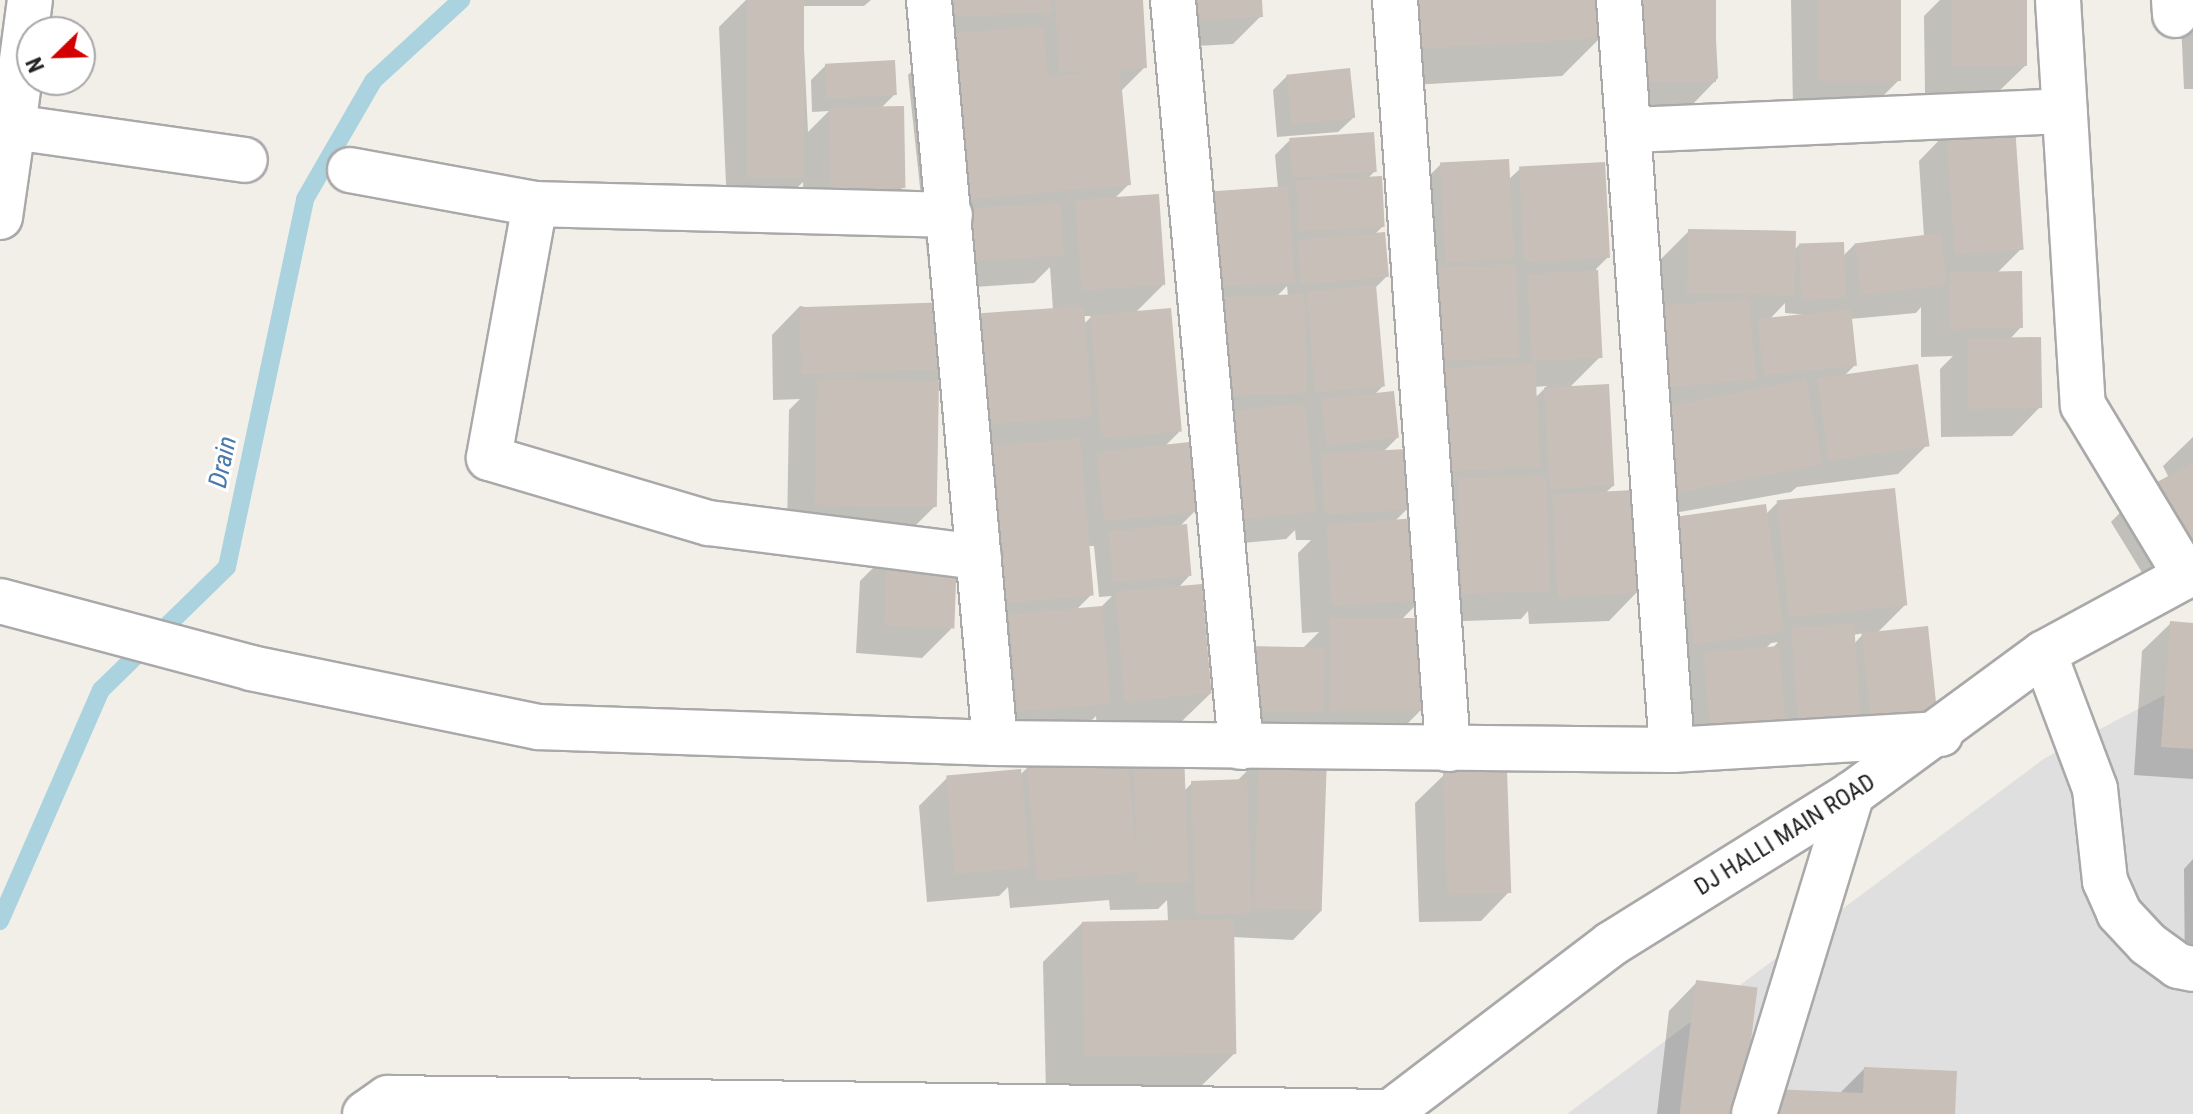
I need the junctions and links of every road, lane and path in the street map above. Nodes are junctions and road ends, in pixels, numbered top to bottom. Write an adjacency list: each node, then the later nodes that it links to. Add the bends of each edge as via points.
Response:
1 (30, 0): 8 (street)
2 (929, 0): 13 (street)
3 (1173, 0): 21 (street)
4 (1395, 0): 22 (street)
5 (1619, 0): 9 (street)
6 (2058, 0): 7 (street)
7 (2065, 111): 9 (street); 16 (street, via 2083,405)
8 (6, 126): 10 (street); 14 (street)
9 (1631, 130): 23 (street)
10 (245, 160)
11 (350, 170): 12 (street)
12 (535, 204): 13 (street); 15 (street, via 489,458 709,523)
13 (950, 215): 15 (street)
14 (0, 217)
15 (979, 557): 20 (street)
16 (2190, 574): 18 (street, DJ HALLI MAIN ROAD)
17 (0, 601): 20 (street, via 251,668 538,727)
18 (2044, 653): 19 (street, DJ HALLI MAIN ROAD); 25 (street, via 2095,789 2105,881 2119,913 2148,944 2178,966)
19 (1941, 734): 23 (street); 24 (street, DJ HALLI MAIN ROAD)
20 (995, 743): 21 (street)
21 (1241, 747): 22 (street)
22 (1448, 749): 23 (street)
23 (1672, 750)
24 (1852, 794): 27 (street, DJ HALLI MAIN ROAD, via 1611,944); 29 (street)
25 (2193, 969)
26 (1082, 1110): 27 (street); 28 (street, via 388,1098)
27 (1389, 1113)
28 (365, 1114)
29 (1754, 1114)

